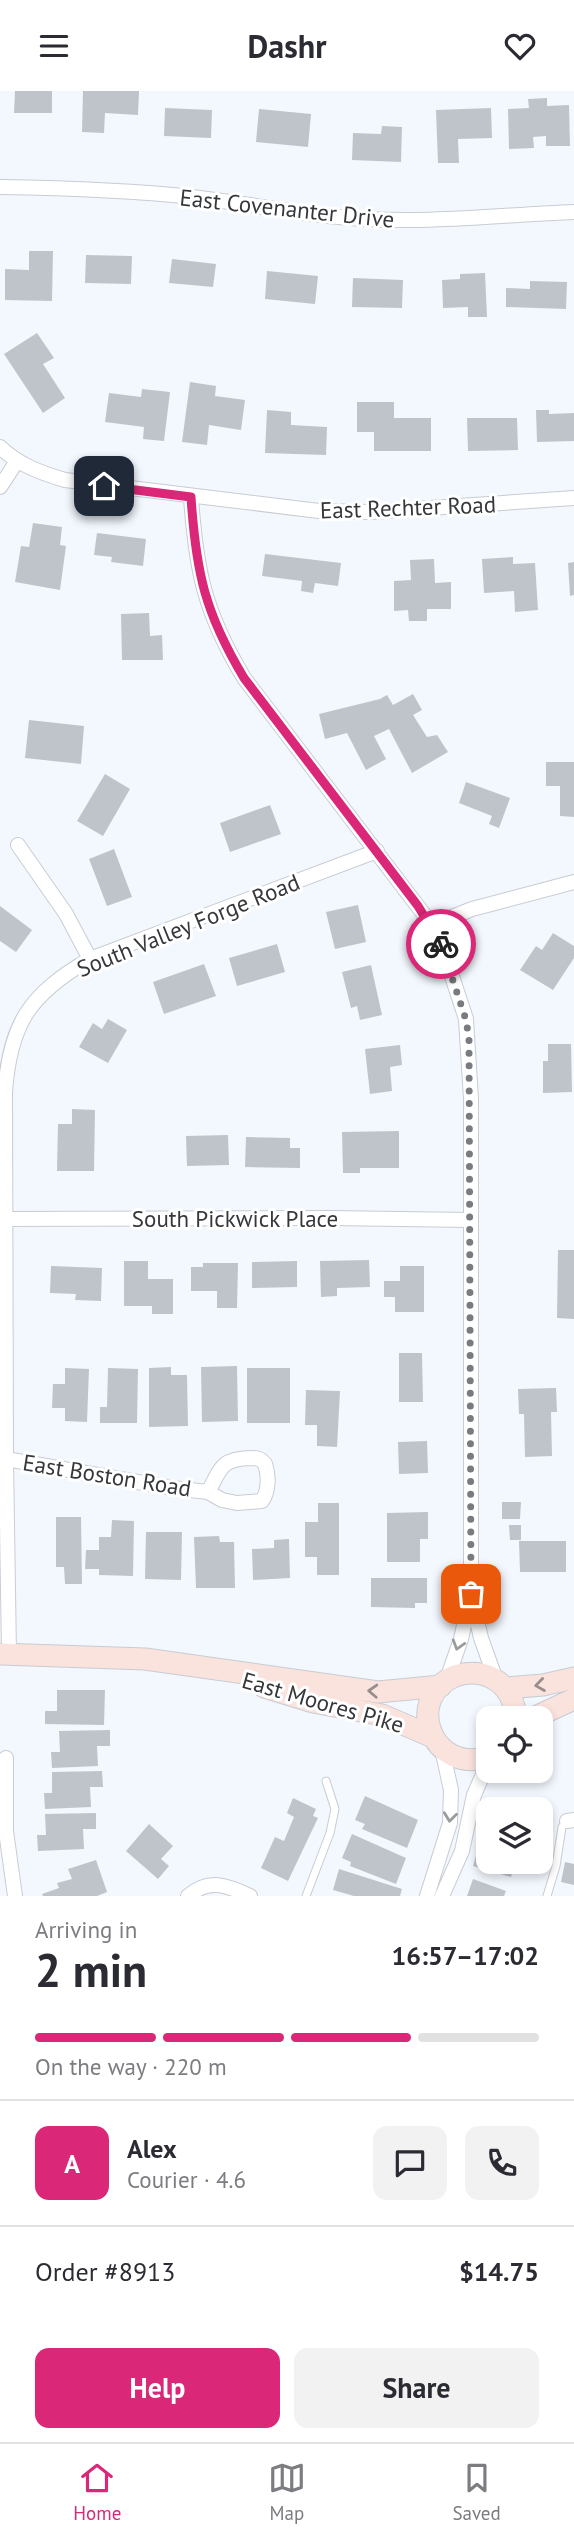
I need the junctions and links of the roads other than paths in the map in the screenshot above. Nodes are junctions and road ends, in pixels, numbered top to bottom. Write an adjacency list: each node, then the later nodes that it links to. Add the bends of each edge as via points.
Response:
1 (0, 187): 2 (street, East Covenanter Drive, via 144,193 383,220)
2 (574, 212)
3 (0, 447): 4 (street, East Rechter Road)
4 (17, 461): 5 (street); 6 (street, East Rechter Road, via 65,480)
5 (0, 487)
6 (191, 497): 7 (street, East Rechter Road, via 372,513); 9 (street, via 200,576 225,648)
7 (574, 498)
8 (18, 845): 12 (street, via 66,914)
9 (377, 851): 11 (street); 12 (street, South Valley Forge Road)
10 (574, 882): 11 (street, via 472,909)
11 (432, 925): 14 (street, via 456,987 469,1039)
12 (90, 959): 13 (street, South Valley Forge Road, via 42,995 13,1037 5,1092)
13 (2, 1219): 14 (street, South Pickwick Place); 15 (street, South Valley Forge Road)
14 (470, 1220): 17 (street)
15 (6, 1458): 16 (street, East Boston Road); 18 (street, South Valley Forge Road)
16 (208, 1492)
17 (471, 1594): 21 (street, one-way to 21, via 461,1639); 22 (street, via 481,1638)
18 (5, 1654): 19 (main road, East Moores Pike, via 145,1659)
19 (212, 1669): 21 (main road, East Moores Pike, one-way to 19, via 378,1692); 26 (main road, East Moores Pike, via 313,1702 382,1715)
20 (574, 1678): 22 (main road, one-way to 22, via 543,1685)
21 (443, 1684): 22 (main road, East Moores Pike, via 474,1673); 26 (main road, via 432,1697 429,1710 429,1724)
22 (501, 1684): 24 (main road)
23 (574, 1699): 25 (main road)
24 (514, 1706)
25 (553, 1709)
26 (438, 1743): 28 (main road, East Moores Pike, via 462,1760); 36 (street, one-way to 36, via 452,1806)
27 (6, 1758): 32 (street, via 6,1831)
28 (476, 1760)
29 (326, 1781): 35 (lane, via 335,1809)
30 (479, 1783): 37 (street, via 462,1851)
31 (570, 1820): 38 (lane, via 562,1827)
32 (15, 1896)
33 (188, 1896): 34 (street, via 200,1886 213,1885)
34 (250, 1896)
35 (306, 1896)
36 (427, 1896)
37 (442, 1896)
38 (547, 1896)

